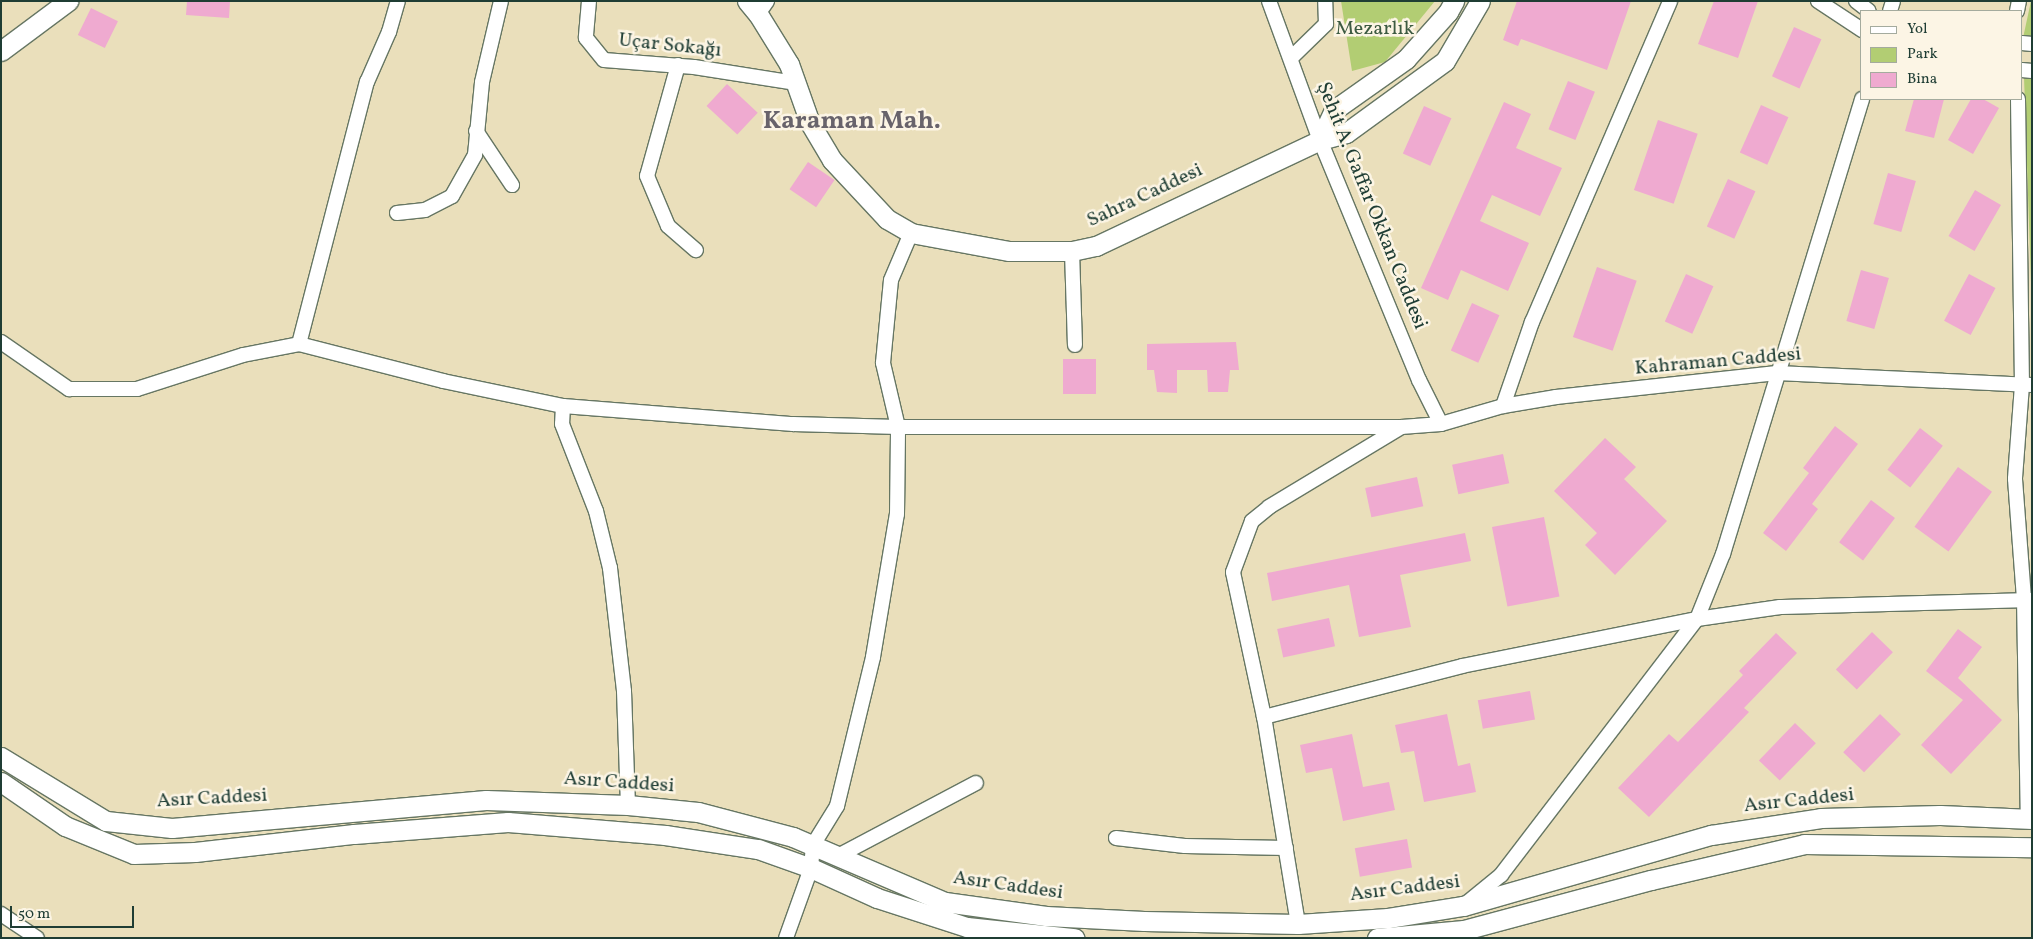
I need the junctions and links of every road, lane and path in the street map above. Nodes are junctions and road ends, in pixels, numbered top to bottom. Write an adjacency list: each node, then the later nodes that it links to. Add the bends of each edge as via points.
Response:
1 (68, 1): 15 (street)
2 (398, 1): 29 (street, via 390,32 368,82)
3 (500, 1): 21 (street, via 482,82)
4 (589, 1): 17 (street, Uçar Sokağı, via 586,38 604,60)
5 (1269, 1): 16 (street, Şehit A. Gaffar Okkan Caddesi)
6 (1324, 1): 16 (street, via 1326,24)
7 (1454, 1): 22 (street, via 1406,59 1334,110)
8 (1480, 1): 22 (street, Sahra Caddesi, via 1445,61 1346,133)
9 (1670, 1): 34 (street, via 1532,322)
10 (1818, 1): 14 (street)
11 (1856, 1): 13 (street)
12 (757, 5): 18 (street, Sahra Caddesi)
13 (1868, 10)
14 (1860, 29)
15 (1, 51)
16 (1291, 58): 22 (street, Şehit A. Gaffar Okkan Caddesi)
17 (678, 65): 18 (street, Uçar Sokağı); 26 (street, via 646,176 668,226)
18 (795, 83): 25 (street, Sahra Caddesi, via 810,122 832,160 887,219)
19 (1862, 100): 31 (street)
20 (2018, 100): 32 (street)
21 (476, 131): 23 (street); 24 (street, via 475,155 452,196 425,210)
22 (1320, 140): 27 (street, Sahra Caddesi, via 1096,246); 35 (street, Şehit A. Gaffar Okkan Caddesi, via 1419,380)
23 (512, 185)
24 (397, 213)
25 (911, 233): 27 (street, Sahra Caddesi, via 1009,251); 36 (street, via 891,280 883,363)
26 (696, 250)
27 (1072, 251): 30 (street)
28 (1, 342): 29 (street, via 69,389 137,388 244,355)
29 (299, 344): 33 (street, Kahraman Caddesi, via 443,381)
30 (1075, 345)
31 (1777, 373): 32 (street, Kahraman Caddesi); 34 (street, Kahraman Caddesi, via 1556,397); 39 (street, via 1723,554)
32 (2027, 385): 38 (street, via 2015,479)
33 (563, 406): 36 (street, Kahraman Caddesi, via 793,424); 44 (street, via 562,424 596,512 610,568 624,691)
34 (1503, 406): 35 (street, Kahraman Caddesi)
35 (1441, 424): 37 (street, Kahraman Caddesi)
36 (898, 427): 37 (street, Kahraman Caddesi); 47 (street, via 897,514 873,657 837,806)
37 (1401, 427): 40 (street, via 1268,507 1252,521 1234,572)
38 (2028, 599): 39 (street, via 1780,607); 45 (street)
39 (1697, 619): 40 (street, via 1462,666); 52 (street, via 1501,875)
40 (1264, 717): 49 (street)
41 (1, 757): 44 (street, Asır Caddesi, via 106,822 172,828 486,800)
42 (1, 782): 51 (street, via 65,826 134,854 195,852 354,834 508,822 665,835 758,848)
43 (976, 783): 50 (street)
44 (628, 805): 47 (street, Asır Caddesi, via 698,812)
45 (2030, 819): 52 (street, Asır Caddesi, via 1940,815 1821,818 1711,835)
46 (1116, 838): 49 (street, via 1185,846)
47 (813, 845): 50 (street, Asır Caddesi); 51 (street)
48 (2032, 847): 58 (street, via 1804,844 1651,880 1464,930)
49 (1286, 848): 54 (street)
50 (838, 856): 54 (street, Asır Caddesi, via 954,903 1046,916)
51 (812, 868): 56 (street); 57 (street, via 877,898 967,927)
52 (1463, 906): 54 (street, Asır Caddesi, via 1388,918)
53 (1, 914): 55 (street)
54 (1298, 924)
55 (37, 938)
56 (786, 938)
57 (1074, 938)
58 (1377, 938)

